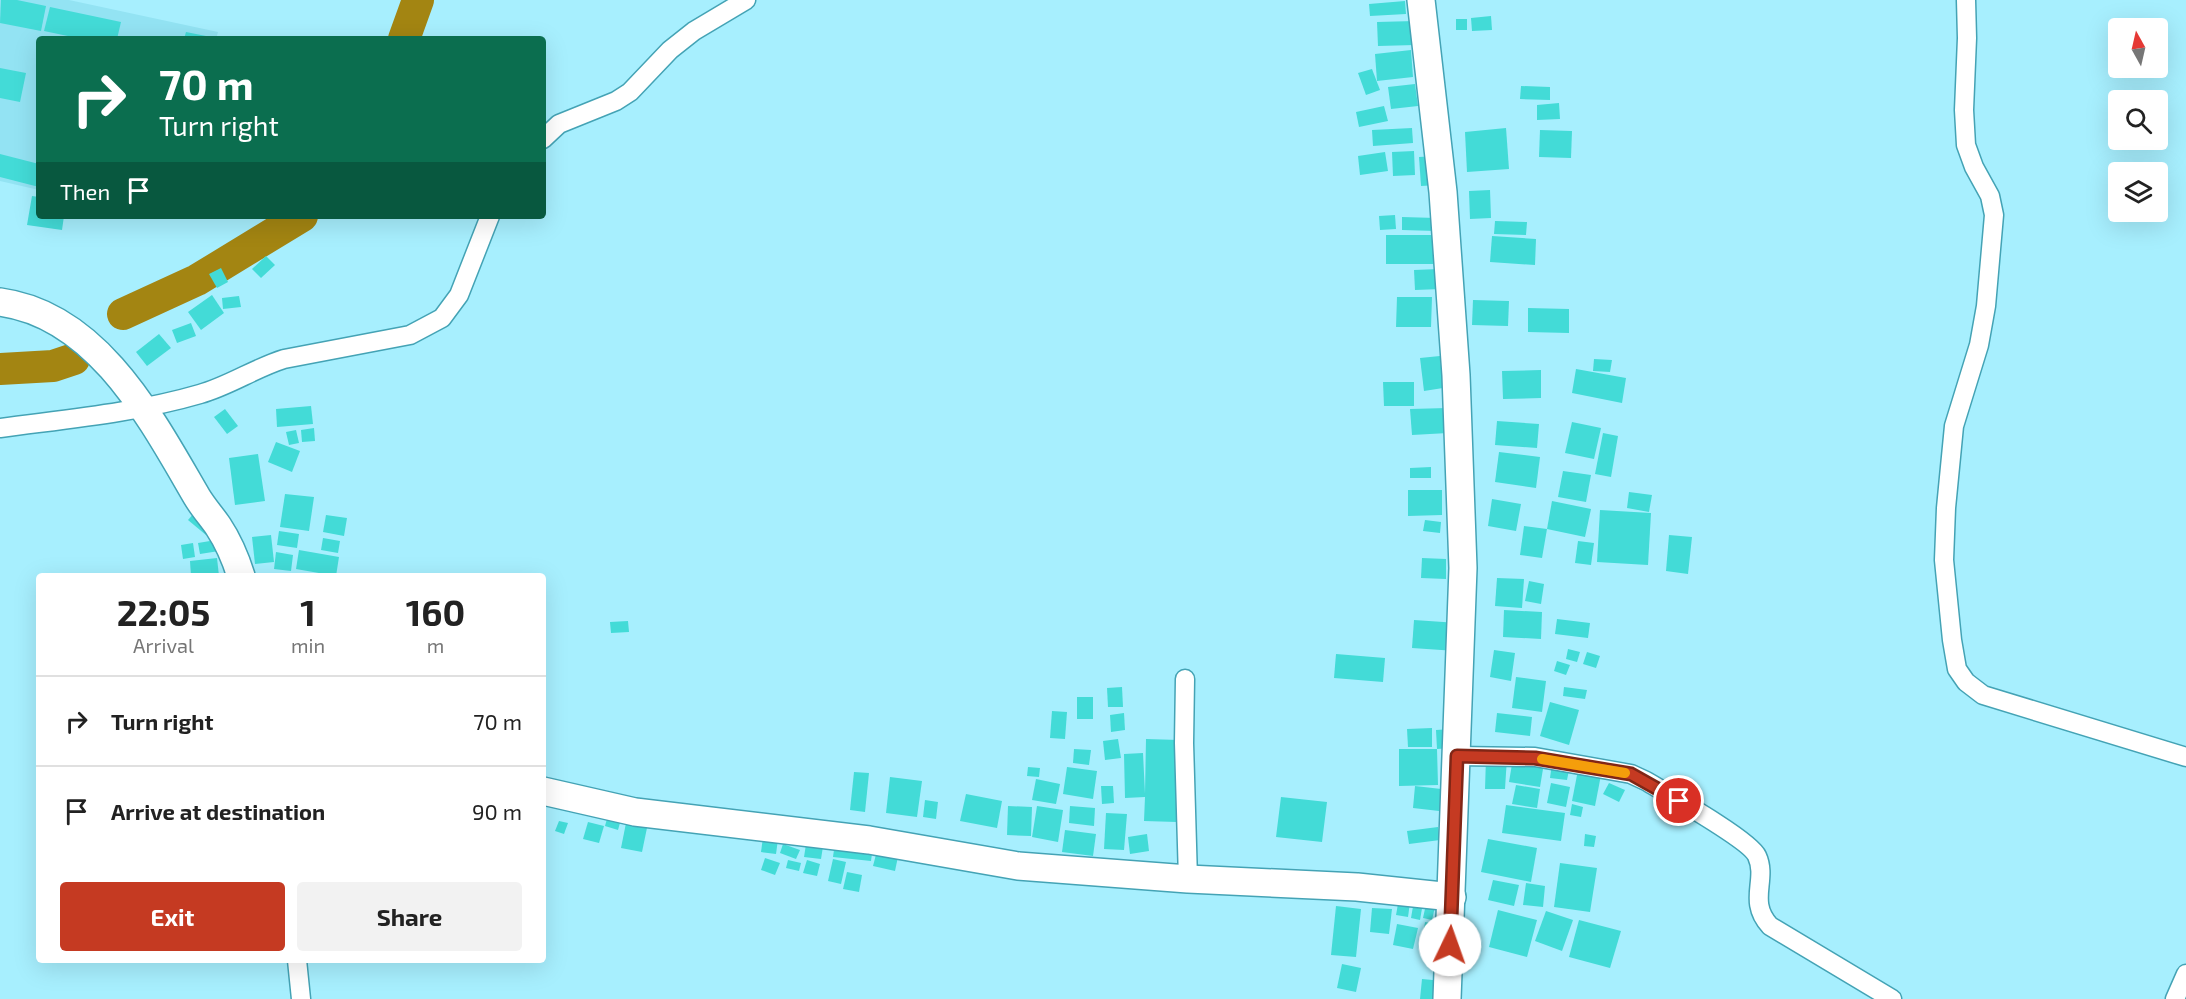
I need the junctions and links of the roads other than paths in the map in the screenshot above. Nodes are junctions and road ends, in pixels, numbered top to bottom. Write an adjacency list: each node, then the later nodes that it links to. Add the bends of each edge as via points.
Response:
1 (746, 0): 4 (street, via 670,50 630,92 559,124)
2 (1421, 0): 11 (street, via 1443,192 1456,375 1463,568)
3 (1966, 0): 12 (street, via 1966,145 1990,196 1994,215 1986,306 1979,345 1954,426 1946,508 1944,560 1958,669 1966,682 1983,695)
4 (546, 136)
5 (489, 219): 7 (street, via 459,295 442,318 425,329 393,339 284,359 224,387)
6 (0, 302): 7 (street, via 47,315 68,327)
7 (144, 407): 8 (street); 9 (street, via 201,504 220,528)
8 (0, 428)
9 (240, 573)
10 (1185, 679): 14 (street)
11 (1457, 756): 15 (street); 20 (street, via 1535,758 1631,774 1646,781 1737,837 1756,854 1758,907 1770,926)
12 (2186, 757)
13 (546, 792): 14 (street, via 635,812 868,840 1018,866)
14 (1188, 879): 15 (street, via 1357,887)
15 (1452, 897): 19 (street)
16 (297, 963): 18 (street)
17 (2186, 974): 21 (street)
18 (301, 999)
19 (1447, 999)
20 (1892, 999)
21 (2175, 999)

